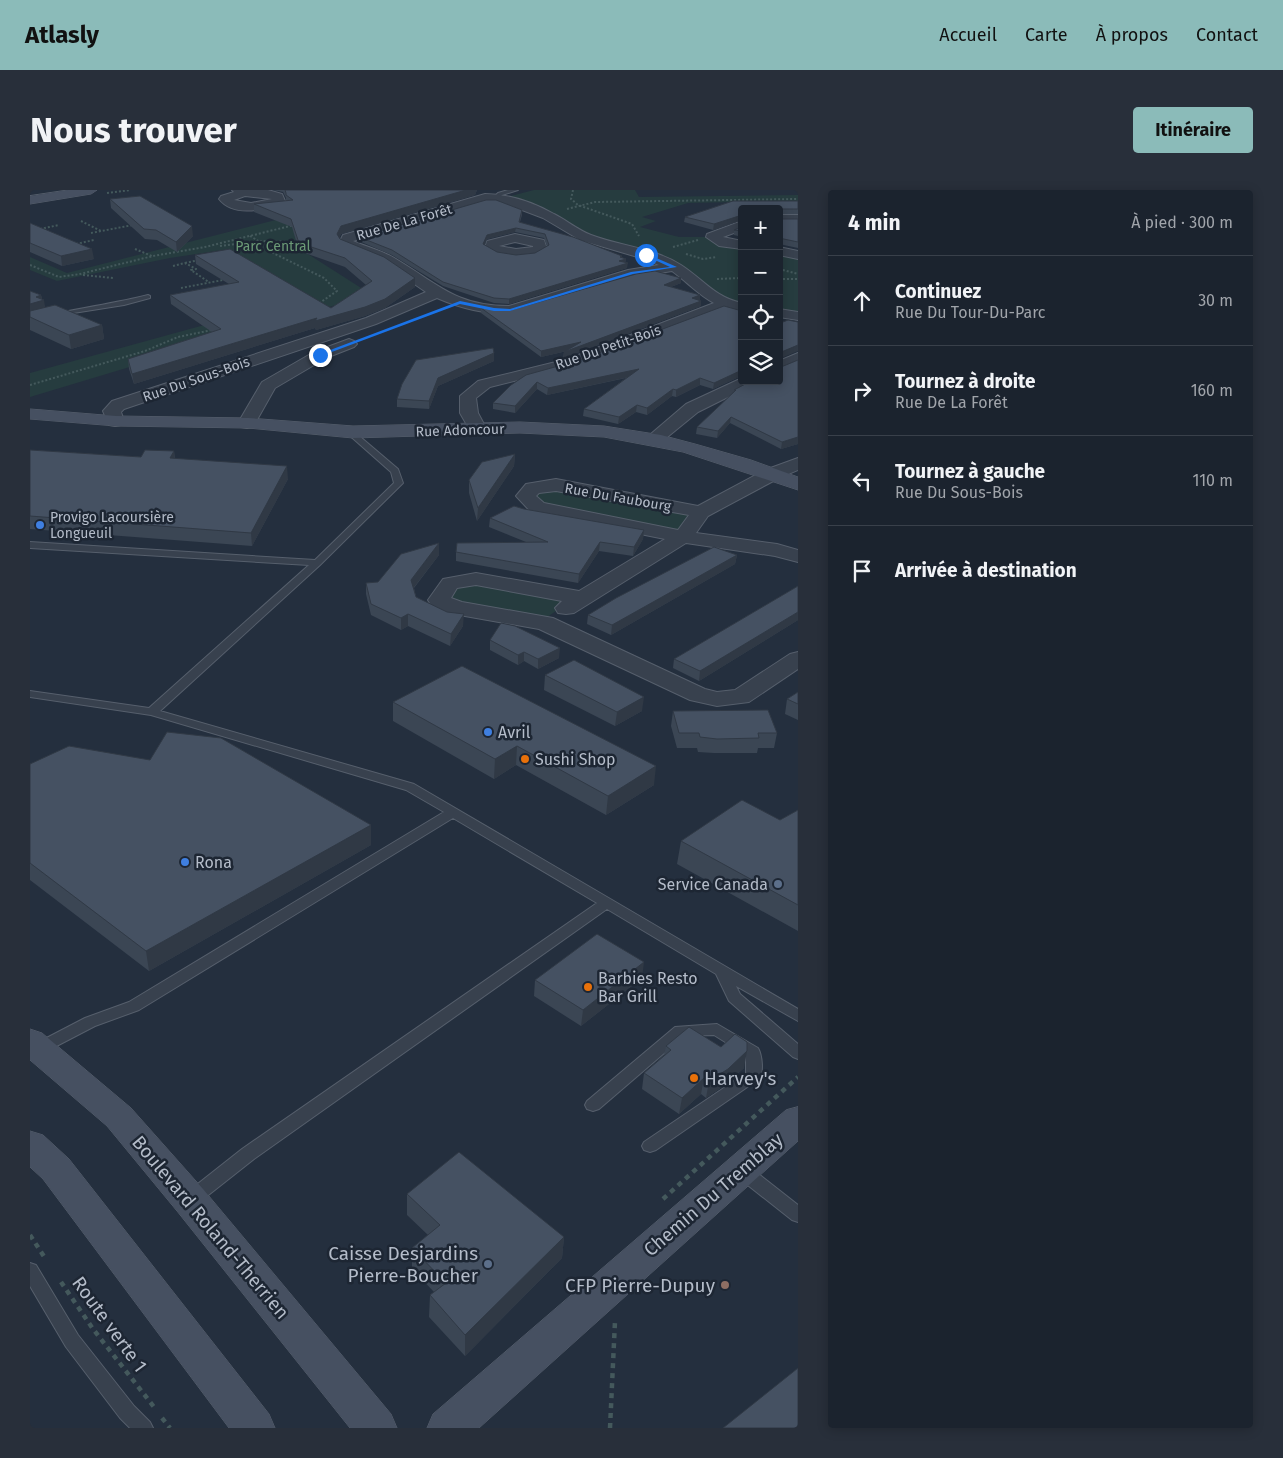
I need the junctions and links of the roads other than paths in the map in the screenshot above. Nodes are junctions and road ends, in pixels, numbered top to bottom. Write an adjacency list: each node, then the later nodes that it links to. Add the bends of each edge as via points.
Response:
1 (91, 190): 4 (street)
2 (515, 190): 3 (lane)
3 (490, 198): 8 (street, via 503,198 547,215); 14 (street, Rue De La Forêt, via 348,238 346,243 390,261)
4 (30, 200)
5 (798, 218): 6 (street)
6 (783, 219)
7 (738, 226): 10 (street, via 712,236 724,243)
8 (585, 237): 9 (street); 13 (street)
9 (566, 239)
10 (738, 245)
11 (783, 252): 12 (street)
12 (798, 255)
13 (675, 267): 16 (street, Rue De La Forêt, via 633,273 510,310); 17 (street, via 706,293)
14 (437, 293): 16 (street, Rue De La Forêt); 24 (street, Rue Du Sous-Bois, via 371,321)
15 (148, 297): 22 (lane)
16 (460, 303): 19 (street)
17 (726, 304): 18 (street); 33 (street, Rue Du Petit-Bois, via 572,362 484,384 468,396 469,413)
18 (738, 306)
19 (441, 310)
20 (783, 314): 21 (street)
21 (798, 316)
22 (30, 322)
23 (404, 324): 25 (street, Rue Du Sous-Bois)
24 (291, 346): 25 (street); 30 (street, Rue Du Sous-Bois, via 118,405 112,411)
25 (320, 355): 31 (street, Rue Du Sous-Bois, via 268,385)
26 (798, 358): 27 (street)
27 (783, 365)
28 (740, 385): 35 (street, via 692,408)
29 (30, 414): 30 (street, Rue Adoncour)
30 (115, 420): 31 (street, Rue Adoncour); 32 (street, Rue Adoncour)
31 (247, 423): 34 (street, Rue Adoncour)
32 (30, 424)
33 (477, 428): 34 (street, Rue Adoncour); 35 (street, Rue Adoncour, via 576,429)
34 (351, 432): 43 (lane, via 395,471 399,483)
35 (654, 439): 37 (street, Rue Adoncour)
36 (798, 463): 37 (street, Rue Du Faubourg)
37 (772, 474): 38 (street, Rue Adoncour); 39 (street, Rue Du Faubourg)
38 (798, 484)
39 (701, 512): 40 (street, Rue Du Faubourg); 40 (street, Rue Du Faubourg, via 556,485 533,488 525,496 538,508)
40 (683, 537): 42 (street, Rue Du Faubourg, via 778,550); 44 (street, Rue Du Faubourg)
41 (30, 545): 43 (lane)
42 (798, 556)
43 (317, 563): 48 (lane)
44 (582, 598): 45 (street, Rue Du Faubourg); 45 (street, via 476,579 450,583 440,600 456,608)
45 (545, 623): 46 (street, via 698,695 717,699 741,697)
46 (798, 659)
47 (30, 694): 48 (lane)
48 (152, 712): 49 (lane, via 410,787)
49 (453, 812): 50 (lane); 53 (lane, via 134,1006)
50 (606, 903): 51 (lane); 60 (lane, via 248,1154)
51 (722, 971): 52 (lane); 54 (lane, via 734,997)
52 (798, 1016)
53 (35, 1045): 60 (street, Boulevard Roland-Therrien, via 119,1117)
54 (798, 1053)
55 (594, 1105): 58 (lane, via 680,1031 717,1030 753,1052 754,1075)
56 (798, 1120): 59 (street, Chemin Du Tremblay)
57 (30, 1145): 64 (street, via 56,1169)
58 (650, 1146)
59 (741, 1170): 61 (lane); 66 (street, Chemin Du Tremblay)
60 (190, 1200): 65 (street, Boulevard Roland-Therrien)
61 (798, 1215)
62 (30, 1270): 63 (lane, via 72,1342)
63 (143, 1428)
64 (254, 1428)
65 (376, 1428)
66 (448, 1428)

